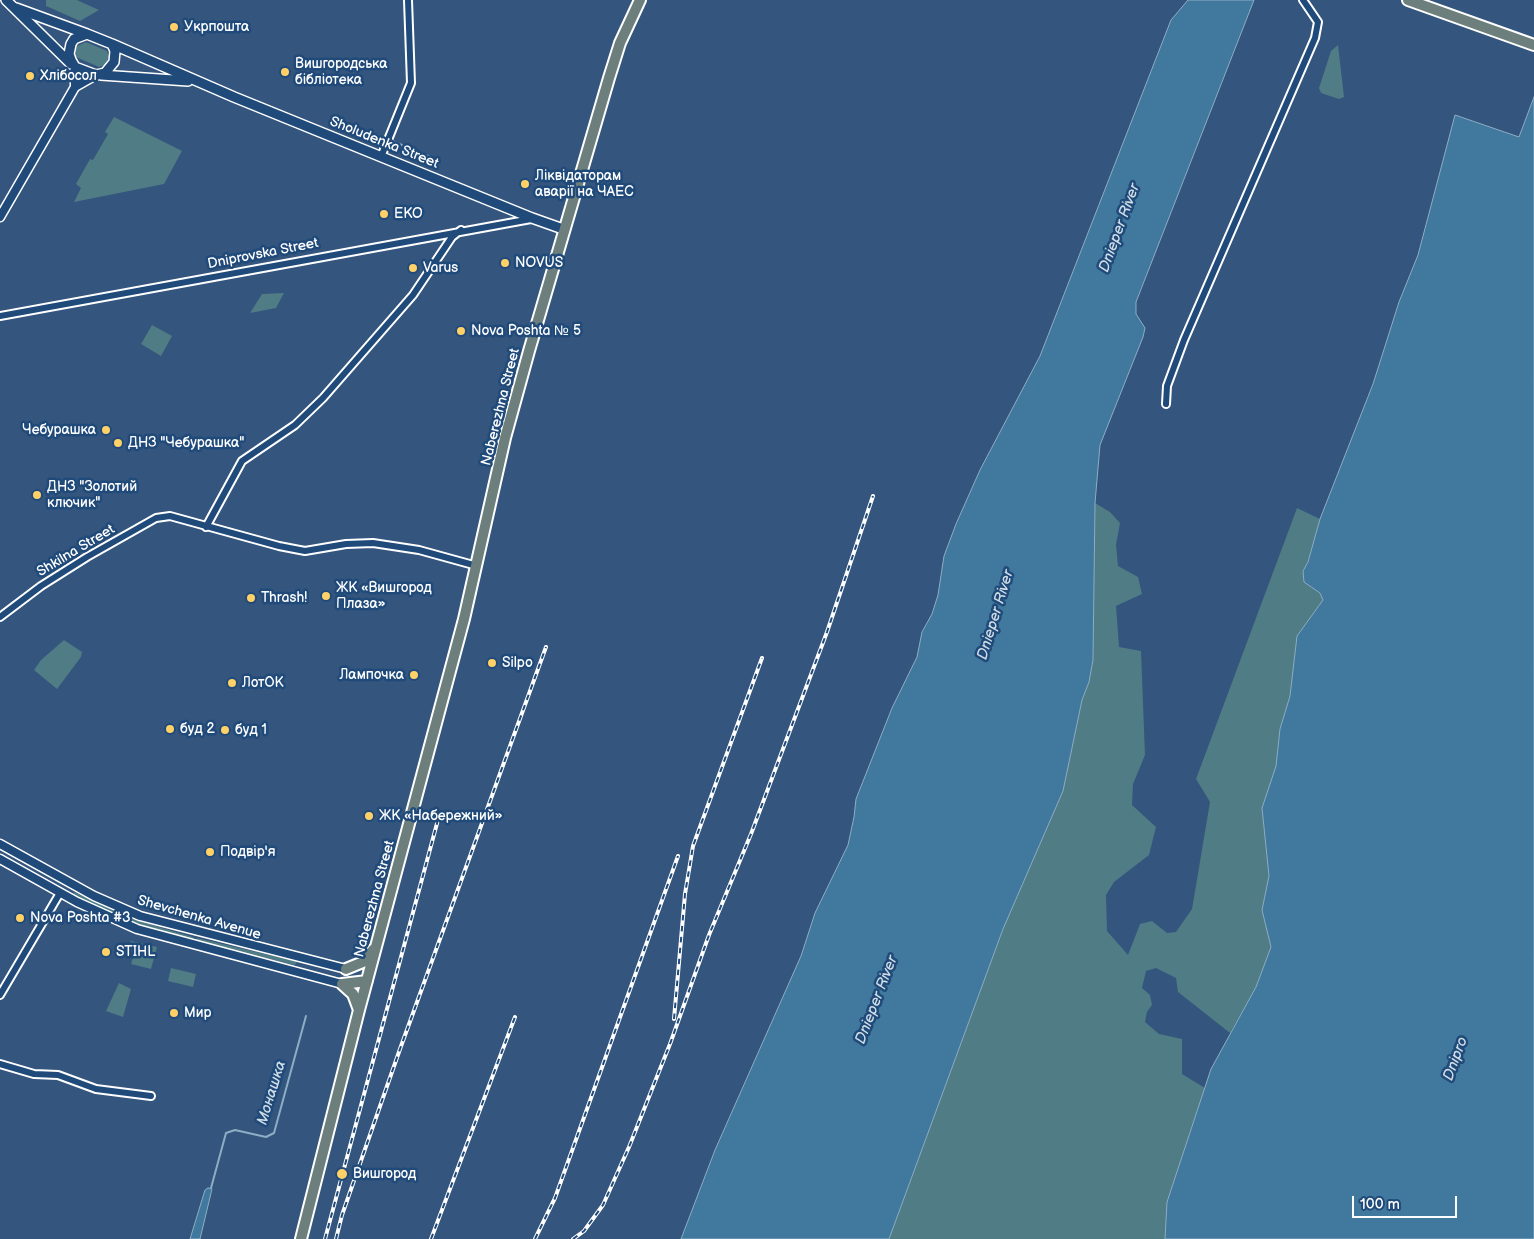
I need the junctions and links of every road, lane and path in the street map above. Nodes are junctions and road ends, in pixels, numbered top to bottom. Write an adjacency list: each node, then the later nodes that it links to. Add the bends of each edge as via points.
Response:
1 (6, 0): 6 (main road)
2 (408, 0): 14 (street, via 411,84)
3 (640, 0): 17 (main road, Naberezhna Street, via 608,78)
4 (1303, 0): 20 (street, via 1318,22 1316,38 1184,340 1167,386)
5 (1408, 0): 9 (main road)
6 (16, 8): 7 (main road); 10 (main road)
7 (86, 34): 8 (main road); 10 (main road, via 74,39 72,44 69,54)
8 (112, 44): 11 (main road, via 114,62 108,71); 12 (main road, Sholudenka Street)
9 (1534, 45)
10 (74, 66): 11 (main road); 13 (street)
11 (97, 75): 12 (main road, Sholudenka Street); 13 (street)
12 (195, 81): 14 (main road, Sholudenka Street)
13 (75, 87): 15 (street)
14 (381, 157): 16 (main road, Sholudenka Street)
15 (0, 217)
16 (532, 218): 17 (main road, Sholudenka Street); 18 (street, Dniprovska Street)
17 (563, 229): 22 (main road, Naberezhna Street, via 506,438)
18 (462, 230): 19 (street, Dniprovska Street); 21 (street, via 452,237 413,295 323,398 295,425 242,461)
19 (0, 316)
20 (1166, 404)
21 (206, 527): 22 (street, via 305,551 373,543 419,550); 23 (street, Shkilna Street, via 170,516 156,518 81,560)
22 (477, 566): 28 (main road, Naberezhna Street)
23 (0, 617)
24 (0, 844): 26 (street, Shevchenka Avenue)
25 (0, 859): 27 (street, Shevchenka Avenue)
26 (66, 881): 27 (street); 29 (street, Shevchenka Avenue, via 140,916)
27 (60, 893): 31 (street, Shevchenka Avenue, via 137,928); 34 (street)
28 (376, 946): 30 (main road, via 363,962); 32 (main road, Naberezhna Street)
29 (302, 958): 30 (street, Shevchenka Avenue); 31 (street)
30 (346, 969): 32 (main road)
31 (298, 972): 33 (street, Shevchenka Avenue)
32 (367, 981): 33 (main road); 35 (main road, Naberezhna Street)
33 (342, 984): 35 (main road, via 353,994)
34 (0, 995)
35 (360, 1010): 38 (main road, Naberezhna Street)
36 (0, 1064): 37 (street, via 34,1074 58,1075 96,1089)
37 (151, 1096)
38 (301, 1239)

